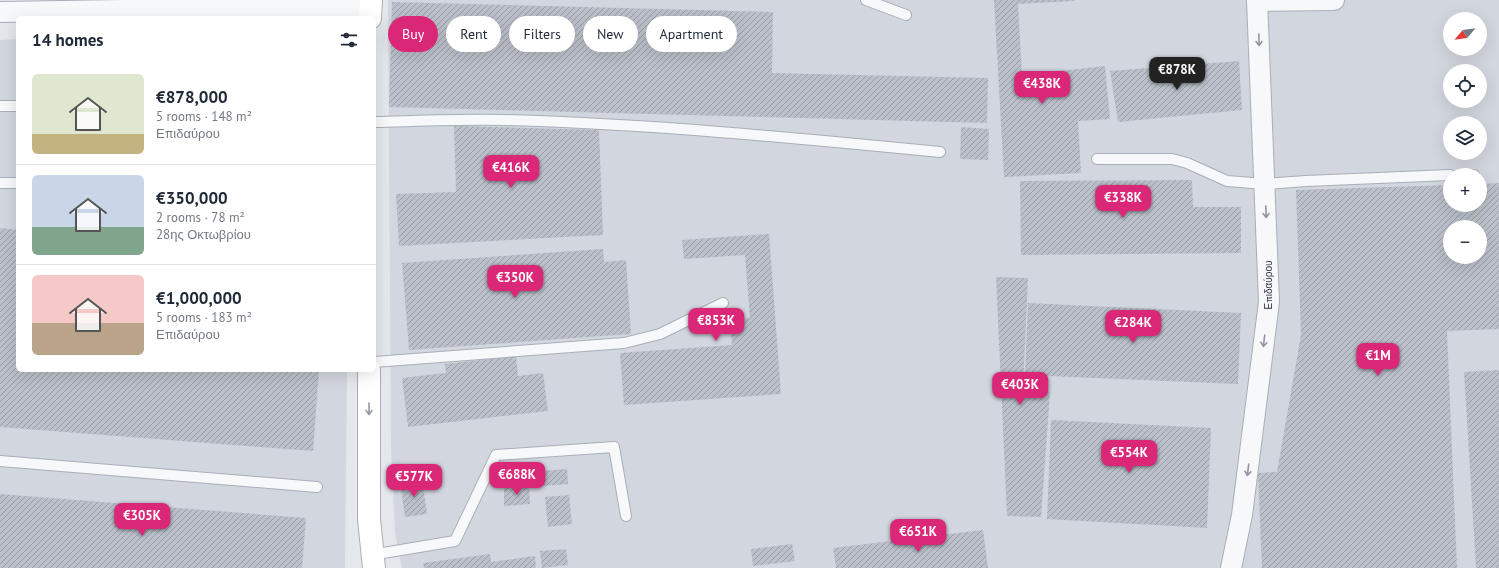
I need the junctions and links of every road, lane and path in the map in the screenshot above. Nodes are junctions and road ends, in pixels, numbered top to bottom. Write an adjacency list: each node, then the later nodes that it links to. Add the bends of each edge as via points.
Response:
1 (866, 0): 6 (lane)
2 (1257, 0): 3 (street); 15 (street, Επιδαύρου, one-way to 15)
3 (1334, 0)
4 (370, 8): 5 (street)
5 (0, 12)
6 (906, 15)
7 (0, 106): 8 (lane)
8 (16, 106)
9 (376, 122): 10 (lane, via 504,120 684,129)
10 (940, 152)
11 (1097, 159): 15 (lane, via 1172,158 1227,181)
12 (1443, 175): 15 (lane)
13 (0, 183): 14 (lane)
14 (16, 183)
15 (1265, 184): 23 (street, Επιδαύρου, one-way to 23, via 1269,310 1242,515)
16 (724, 302): 17 (lane, via 660,334 624,343)
17 (376, 362)
18 (369, 372): 22 (street, one-way to 22, via 369,512)
19 (0, 461): 20 (lane)
20 (318, 487)
21 (626, 516): 22 (lane, via 614,447 496,455 455,540)
22 (372, 561)
23 (1231, 568)

